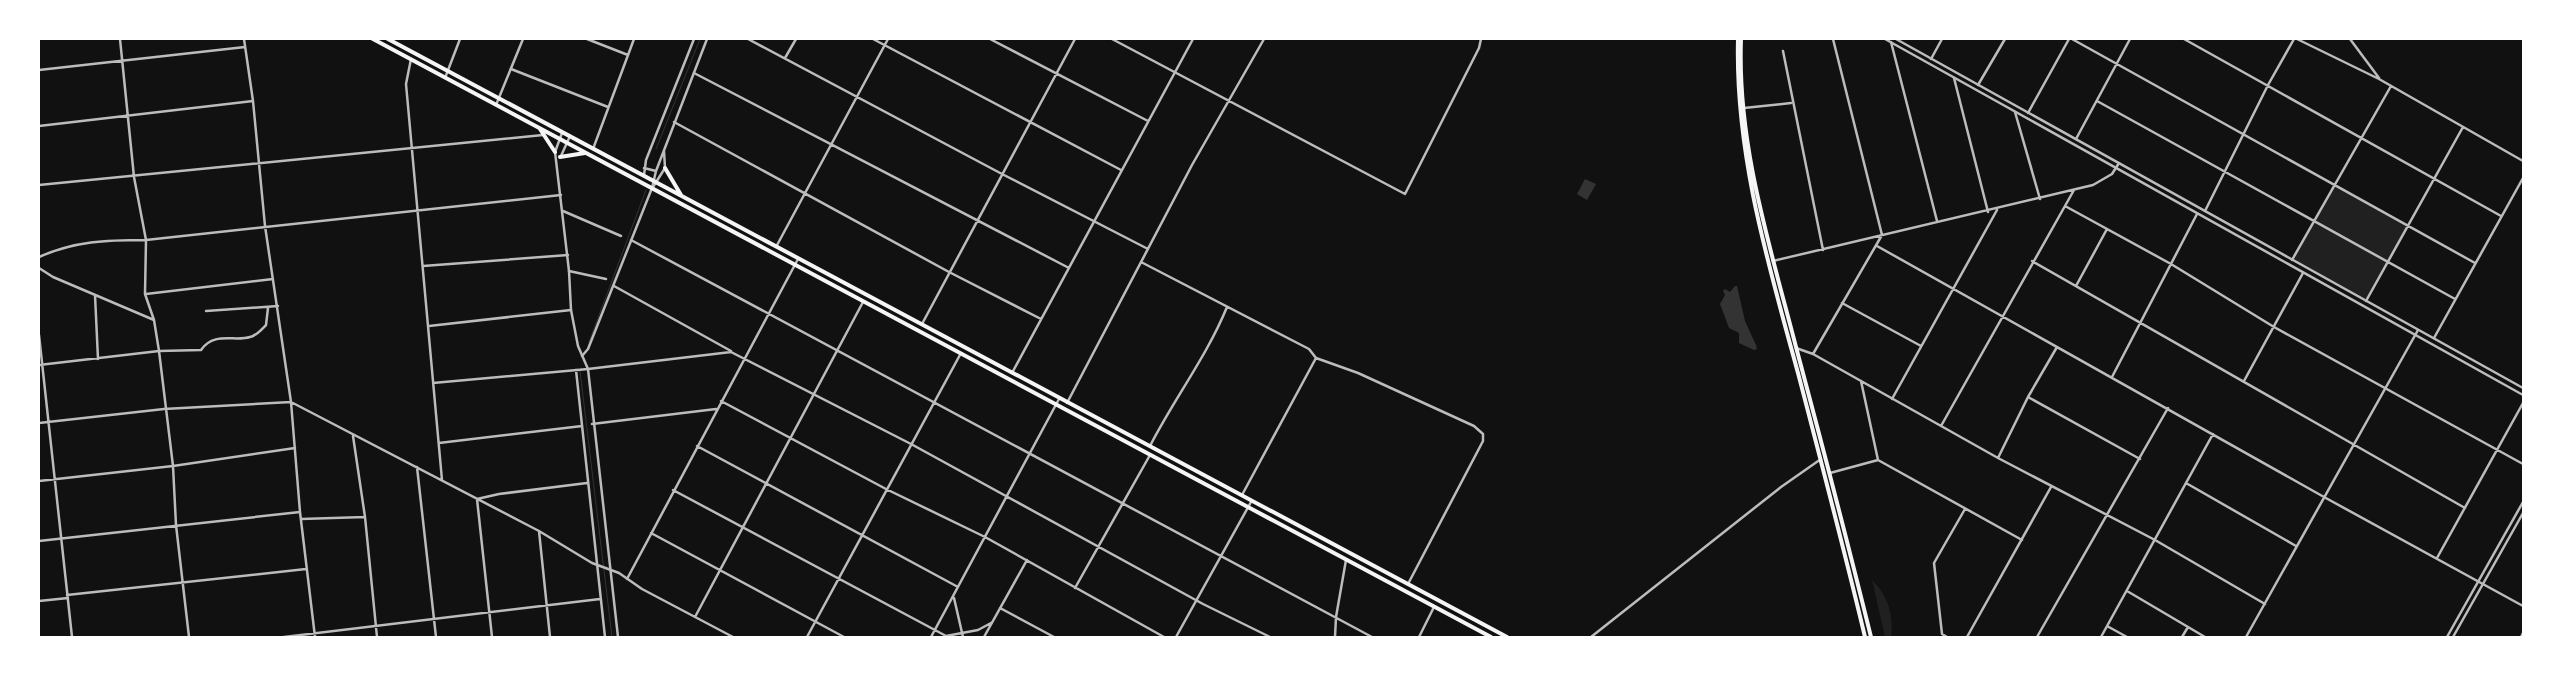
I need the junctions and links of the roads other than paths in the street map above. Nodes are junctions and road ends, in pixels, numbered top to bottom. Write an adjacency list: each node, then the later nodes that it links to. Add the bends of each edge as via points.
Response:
1 (120, 39): 40 (street)
2 (244, 39): 34 (street)
3 (373, 39): 39 (main road)
4 (388, 39): 45 (main road)
5 (460, 39): 45 (street)
6 (523, 39): 42 (street)
7 (587, 39): 36 (street)
8 (634, 39): 36 (street)
9 (694, 39): 90 (street)
10 (707, 39): 46 (street)
11 (748, 39): 37 (street)
12 (796, 39): 37 (street)
13 (873, 39): 33 (street)
14 (888, 39): 33 (street)
15 (990, 39): 47 (street)
16 (1075, 39): 47 (street)
17 (1112, 39): 44 (street)
18 (1193, 39): 44 (street)
19 (1264, 39): 58 (street)
20 (1481, 39): 58 (street, via 1405,194)
21 (1740, 39): 62 (main road); 232 (main road, via 1738,84 1750,187)
22 (1833, 39): 125 (street)
23 (1885, 39): 32 (street)
24 (1896, 39): 38 (street)
25 (1942, 39): 38 (street)
26 (2005, 39): 51 (street)
27 (2070, 39): 41 (street); 64 (street)
28 (2130, 39): 41 (street)
29 (2184, 39): 52 (street)
30 (2296, 39): 50 (street); 52 (street)
31 (2350, 39): 50 (street)
32 (1890, 42): 49 (street); 120 (street)
33 (884, 45): 54 (street); 68 (street)
34 (245, 47): 40 (street); 56 (street)
35 (1783, 51): 59 (street)
36 (628, 55): 61 (street)
37 (785, 58): 54 (street)
38 (1931, 58): 51 (street)
39 (411, 59): 48 (main road); 81 (street, via 406,78)
40 (122, 61): 43 (street); 65 (street)
41 (2117, 63): 57 (street); 73 (street)
42 (511, 69): 55 (street); 61 (street)
43 (39, 70)
44 (1175, 71): 58 (street); 66 (street)
45 (447, 72): 48 (street); 55 (main road)
46 (694, 73): 67 (street); 80 (street)
47 (1056, 74): 66 (street); 68 (street)
48 (445, 78): 60 (main road)
49 (1954, 78): 63 (street); 115 (street)
50 (2380, 79): 53 (street)
51 (1978, 85): 64 (street)
52 (2268, 85): 73 (street); 76 (street)
53 (2391, 86): 70 (street); 76 (street)
54 (857, 95): 80 (street); 96 (street)
55 (499, 99): 60 (street); 72 (main road)
56 (253, 101): 65 (street); 89 (street)
57 (2097, 101): 78 (street); 95 (street)
58 (1230, 102): 131 (street)
59 (1791, 103): 62 (street); 132 (street)
60 (496, 105): 71 (main road)
61 (608, 108): 82 (street)
62 (1744, 108): 137 (main road, via 1755,188)
63 (2015, 112): 92 (street); 109 (street)
64 (2028, 112): 78 (street)
65 (129, 116): 69 (street); 98 (street)
66 (1148, 121): 93 (street)
67 (674, 122): 83 (street); 106 (street)
68 (1030, 123): 93 (street); 96 (street)
69 (39, 126)
70 (2463, 126): 87 (street); 99 (street)
71 (538, 128): 74 (main road); 77 (main road)
72 (563, 132): 75 (main road); 77 (street)
73 (2244, 133): 95 (street); 103 (street)
74 (544, 135): 81 (street); 84 (main road)
75 (570, 136): 79 (street); 82 (main road)
76 (2360, 137): 99 (street); 103 (street)
77 (560, 139): 79 (main road); 84 (street)
78 (2076, 139): 88 (street)
79 (567, 143): 85 (main road); 86 (street)
80 (831, 145): 106 (street); 118 (street)
81 (412, 149): 89 (street); 112 (street)
82 (593, 149): 97 (main road)
83 (664, 151): 91 (street); 94 (street)
84 (555, 152): 86 (street)
85 (585, 153): 86 (main road); 104 (main road)
86 (559, 160): 107 (street)
87 (2523, 161)
88 (2119, 163): 92 (street); 113 (street)
89 (259, 165): 98 (street); 122 (street)
90 (644, 168): 94 (street); 97 (street)
91 (665, 168): 101 (street); 108 (main road)
92 (2116, 168): 105 (street, via 2105,180); 116 (street)
93 (1122, 170): 119 (street)
94 (656, 171): 101 (street)
95 (2225, 173): 113 (street); 121 (street)
96 (1002, 174): 118 (street); 119 (street)
97 (644, 176): 101 (main road)
98 (134, 177): 102 (street); 127 (street)
99 (2434, 178): 117 (street); 123 (street)
100 (2523, 178): 117 (street)
101 (655, 182): 104 (street); 108 (main road)
102 (39, 185)
103 (2334, 185): 121 (street); 123 (street)
104 (652, 188): 128 (street); 143 (main road)
105 (2074, 190): 109 (street); 110 (street)
106 (805, 193): 130 (street); 148 (street)
107 (561, 195): 112 (street); 114 (street)
108 (682, 197): 130 (main road)
109 (2040, 199): 111 (street)
110 (2065, 206): 124 (street); 138 (street)
111 (1997, 209): 115 (street); 154 (street)
112 (418, 210): 122 (street); 144 (street)
113 (2205, 211): 136 (street)
114 (563, 212): 126 (street); 133 (street)
115 (1988, 212): 120 (street)
116 (2197, 214): 142 (street); 149 (street)
117 (2501, 216): 141 (street)
118 (977, 221): 146 (street); 148 (street)
119 (1095, 221): 131 (street); 146 (street)
120 (1937, 221): 125 (street)
121 (2313, 221): 136 (street); 140 (street)
122 (265, 226): 127 (street); 150 (street)
123 (2408, 226): 140 (street); 141 (street)
124 (2107, 229): 142 (street); 153 (street)
125 (1882, 235): 129 (street); 132 (street)
126 (621, 236)
127 (146, 240): 134 (street, via 110,240 63,246); 155 (street)
128 (631, 240): 152 (street); 166 (street)
129 (1877, 246): 154 (street); 160 (street)
130 (776, 247): 135 (main road)
131 (1148, 249): 139 (street)
132 (1823, 250): 137 (street)
133 (568, 255): 144 (street); 147 (street)
134 (39, 257)
135 (798, 259): 143 (street); 171 (main road)
136 (2292, 260): 158 (street)
137 (1773, 261): 180 (main road)
138 (2032, 261): 153 (street); 167 (street)
139 (1141, 262): 162 (street); 208 (street)
140 (2387, 262): 157 (street); 158 (street)
141 (2475, 263): 157 (street)
142 (2171, 264): 170 (street); 173 (street)
143 (794, 265): 159 (main road); 166 (street)
144 (423, 266): 172 (street)
145 (39, 268): 156 (street)
146 (1069, 268): 168 (street)
147 (569, 271): 151 (street); 164 (street)
148 (949, 272): 168 (street); 171 (street)
149 (2303, 274): 173 (street); 175 (street)
150 (273, 279): 155 (street); 161 (street)
151 (606, 279)
152 (614, 286): 183 (street); 186 (street, via 588,349)
153 (2076, 286): 170 (street)
154 (1954, 288): 167 (street); 178 (street)
155 (145, 294): 169 (street)
156 (95, 295): 169 (street); 189 (street)
157 (2455, 299): 177 (street)
158 (2366, 301): 174 (street)
159 (862, 302): 181 (street); 184 (main road)
160 (1842, 303): 178 (street); 185 (street)
161 (278, 306): 163 (street); 206 (street)
162 (1227, 307): 188 (street, via 1309,349); 226 (street, via 1203,356)
163 (268, 308): 165 (street); 182 (street, via 266,325 254,336 227,336 201,350)
164 (571, 310): 172 (street); 186 (street)
165 (206, 311)
166 (768, 313): 181 (street); 187 (street)
167 (2003, 316): 179 (street); 218 (street)
168 (1042, 319): 193 (street)
169 (154, 320): 182 (street)
170 (2141, 322): 194 (street); 196 (street)
171 (921, 325): 193 (main road)
172 (429, 326): 197 (street)
173 (2274, 327): 196 (street); 198 (street)
174 (2418, 330): 175 (street); 177 (street)
175 (2416, 334): 198 (street); 201 (street)
176 (39, 335): 190 (street)
177 (2434, 338): 199 (street)
178 (1921, 346): 204 (street)
179 (2057, 346): 194 (street); 202 (street)
180 (1796, 348): 185 (street); 238 (main road)
181 (838, 350): 200 (street); 207 (street)
182 (159, 351): 189 (street); 212 (street)
183 (731, 352): 187 (street); 191 (street)
184 (960, 353): 207 (street); 210 (main road)
185 (1813, 354): 195 (street)
186 (582, 356): 191 (street)
187 (745, 357): 200 (street); 205 (street)
188 (1316, 358): 249 (street); 288 (street, via 1379,382 1474,426 1483,434 1484,441)
189 (98, 359): 190 (street)
190 (40, 365): 214 (street)
191 (588, 369): 192 (street); 216 (street)
192 (576, 370): 197 (street); 217 (street)
193 (1012, 373): 203 (main road)
194 (2112, 377): 211 (street)
195 (1861, 381): 204 (street); 234 (street)
196 (2244, 381): 224 (street)
197 (434, 384): 222 (street)
198 (2386, 388): 224 (street); 228 (street)
199 (2523, 388)
200 (814, 394): 221 (street); 223 (street)
201 (2523, 395)
202 (2028, 398): 231 (street); 233 (street)
203 (1059, 399): 208 (main road); 210 (street)
204 (1892, 399): 218 (street)
205 (722, 400): 213 (street); 221 (street)
206 (291, 402): 212 (street); 220 (street); 227 (street)
207 (934, 403): 223 (street); 230 (street)
208 (1067, 403): 226 (main road)
209 (2523, 403): 228 (street)
210 (1057, 404): 229 (main road); 230 (street)
211 (2168, 408): 219 (street); 233 (street)
212 (164, 409): 214 (street); 236 (street)
213 (716, 409): 216 (street); 225 (street)
214 (47, 422): 215 (street); 239 (street)
215 (39, 423)
216 (592, 424): 281 (street)
217 (582, 426): 222 (street); 242 (street)
218 (1941, 426): 231 (street)
219 (2213, 434): 243 (street); 250 (street)
220 (353, 436): 237 (street); 261 (street)
221 (792, 438): 244 (street); 246 (street)
222 (439, 443): 240 (street)
223 (911, 444): 246 (street); 248 (street)
224 (2353, 445): 250 (street); 256 (street)
225 (697, 446): 244 (street); 247 (street)
226 (1149, 447): 249 (main road)
227 (295, 448): 236 (street); 258 (street)
228 (2498, 450): 235 (street); 256 (street)
229 (1150, 454): 254 (street); 255 (main road)
230 (1029, 455): 248 (street); 254 (street)
231 (1998, 458): 245 (street)
232 (1821, 459): 339 (street); 340 (main road)
233 (2140, 459): 260 (street)
234 (1878, 460): 238 (street); 257 (street)
235 (2523, 464)
236 (173, 466): 239 (street); 263 (street)
237 (417, 466): 240 (street); 305 (street)
238 (1830, 473): 341 (main road)
239 (54, 479): 241 (street); 269 (street)
240 (442, 480): 251 (street)
241 (39, 481)
242 (587, 483): 251 (street); 279 (street)
243 (2186, 483): 271 (street); 274 (street)
244 (766, 484): 264 (street); 267 (street)
245 (2051, 487): 260 (street); 270 (street)
246 (886, 489): 267 (street); 268 (street)
247 (673, 490): 264 (street); 266 (street)
248 (1007, 496): 268 (street); 273 (street)
249 (1241, 496): 252 (main road)
250 (2324, 497): 274 (street); 276 (street)
251 (477, 499): 265 (street); 302 (street)
252 (1251, 502): 255 (street); 288 (main road)
253 (2523, 502): 285 (street)
254 (1122, 503): 273 (street); 275 (street)
255 (1247, 508): 275 (street); 278 (main road)
256 (2465, 508): 276 (street)
257 (1965, 509): 270 (street); 342 (street, via 1934,562 1942,634)
258 (300, 512): 262 (street); 263 (street)
259 (2523, 513): 287 (street)
260 (2106, 515): 271 (street); 344 (street)
261 (365, 517): 262 (street); 308 (street)
262 (300, 519): 280 (street)
263 (176, 525): 269 (street); 286 (street)
264 (744, 526): 282 (street); 284 (street)
265 (539, 531): 279 (street); 298 (street)
266 (650, 533): 282 (street); 283 (street)
267 (862, 536): 284 (street); 289 (street)
268 (985, 537): 277 (street); 289 (street)
269 (60, 539): 272 (street); 292 (street)
270 (2022, 540): 343 (street)
271 (2155, 540): 291 (street); 297 (street)
272 (39, 541)
273 (1098, 546): 290 (street); 295 (street)
274 (2296, 546): 297 (street)
275 (1220, 556): 295 (street); 304 (street)
276 (2437, 558): 285 (street)
277 (1026, 560): 290 (street); 301 (street)
278 (1346, 560): 300 (main road); 304 (street)
279 (598, 566): 281 (street); 294 (street)
280 (306, 569): 286 (street); 313 (street)
281 (609, 569): 283 (street); 324 (street)
282 (721, 570): 303 (street); 307 (street)
283 (627, 579): 303 (street)
284 (839, 579): 307 (street); 311 (street)
285 (2479, 581): 287 (street); 350 (street)
286 (183, 584): 292 (street); 317 (street)
287 (2483, 584): 299 (street); 351 (street)
288 (1407, 585): 338 (main road)
289 (958, 587): 293 (street)
290 (1075, 588): 331 (street)
291 (2127, 591): 309 (street); 310 (street)
292 (68, 596): 296 (street); 316 (street)
293 (954, 596): 311 (street); 315 (street)
294 (600, 600): 298 (street); 323 (street)
295 (1197, 600): 332 (street); 333 (street)
296 (39, 601)
297 (2264, 604): 349 (street)
298 (547, 605): 302 (street); 322 (street)
299 (2523, 606)
300 (1434, 607): 336 (street); 337 (main road)
301 (1000, 608): 306 (street); 330 (street)
302 (489, 612): 305 (street); 321 (street)
303 (695, 617): 325 (street)
304 (1336, 617): 334 (street); 335 (street)
305 (434, 619): 308 (street); 320 (street)
306 (994, 619): 315 (street, via 990,624); 329 (street)
307 (816, 622): 326 (street); 327 (street)
308 (376, 626): 313 (street); 319 (street)
309 (2107, 626): 345 (street); 346 (street)
310 (2188, 627): 347 (street); 348 (street)
311 (935, 630): 314 (street); 328 (street)
312 (2523, 632): 352 (street)
313 (315, 636): 318 (street)
314 (946, 636): 315 (street)
315 (962, 636)
316 (72, 637)
317 (189, 637)
318 (284, 637)
319 (377, 637)
320 (436, 637)
321 (492, 637)
322 (550, 637)
323 (605, 637)
324 (618, 637)
325 (733, 637)
326 (807, 637)
327 (844, 637)
328 (931, 637)
329 (984, 637)
330 (1054, 637)
331 (1164, 637)
332 (1176, 637)
333 (1270, 637)
334 (1336, 637)
335 (1372, 637)
336 (1419, 637)
337 (1491, 637)
338 (1507, 637)
339 (1591, 637)
340 (1864, 637)
341 (1871, 637)
342 (1947, 637)
343 (1967, 637)
344 (2037, 637)
345 (2101, 637)
346 (2127, 637)
347 (2182, 637)
348 (2205, 637)
349 (2246, 637)
350 (2447, 637)
351 (2453, 637)
352 (2521, 637)

